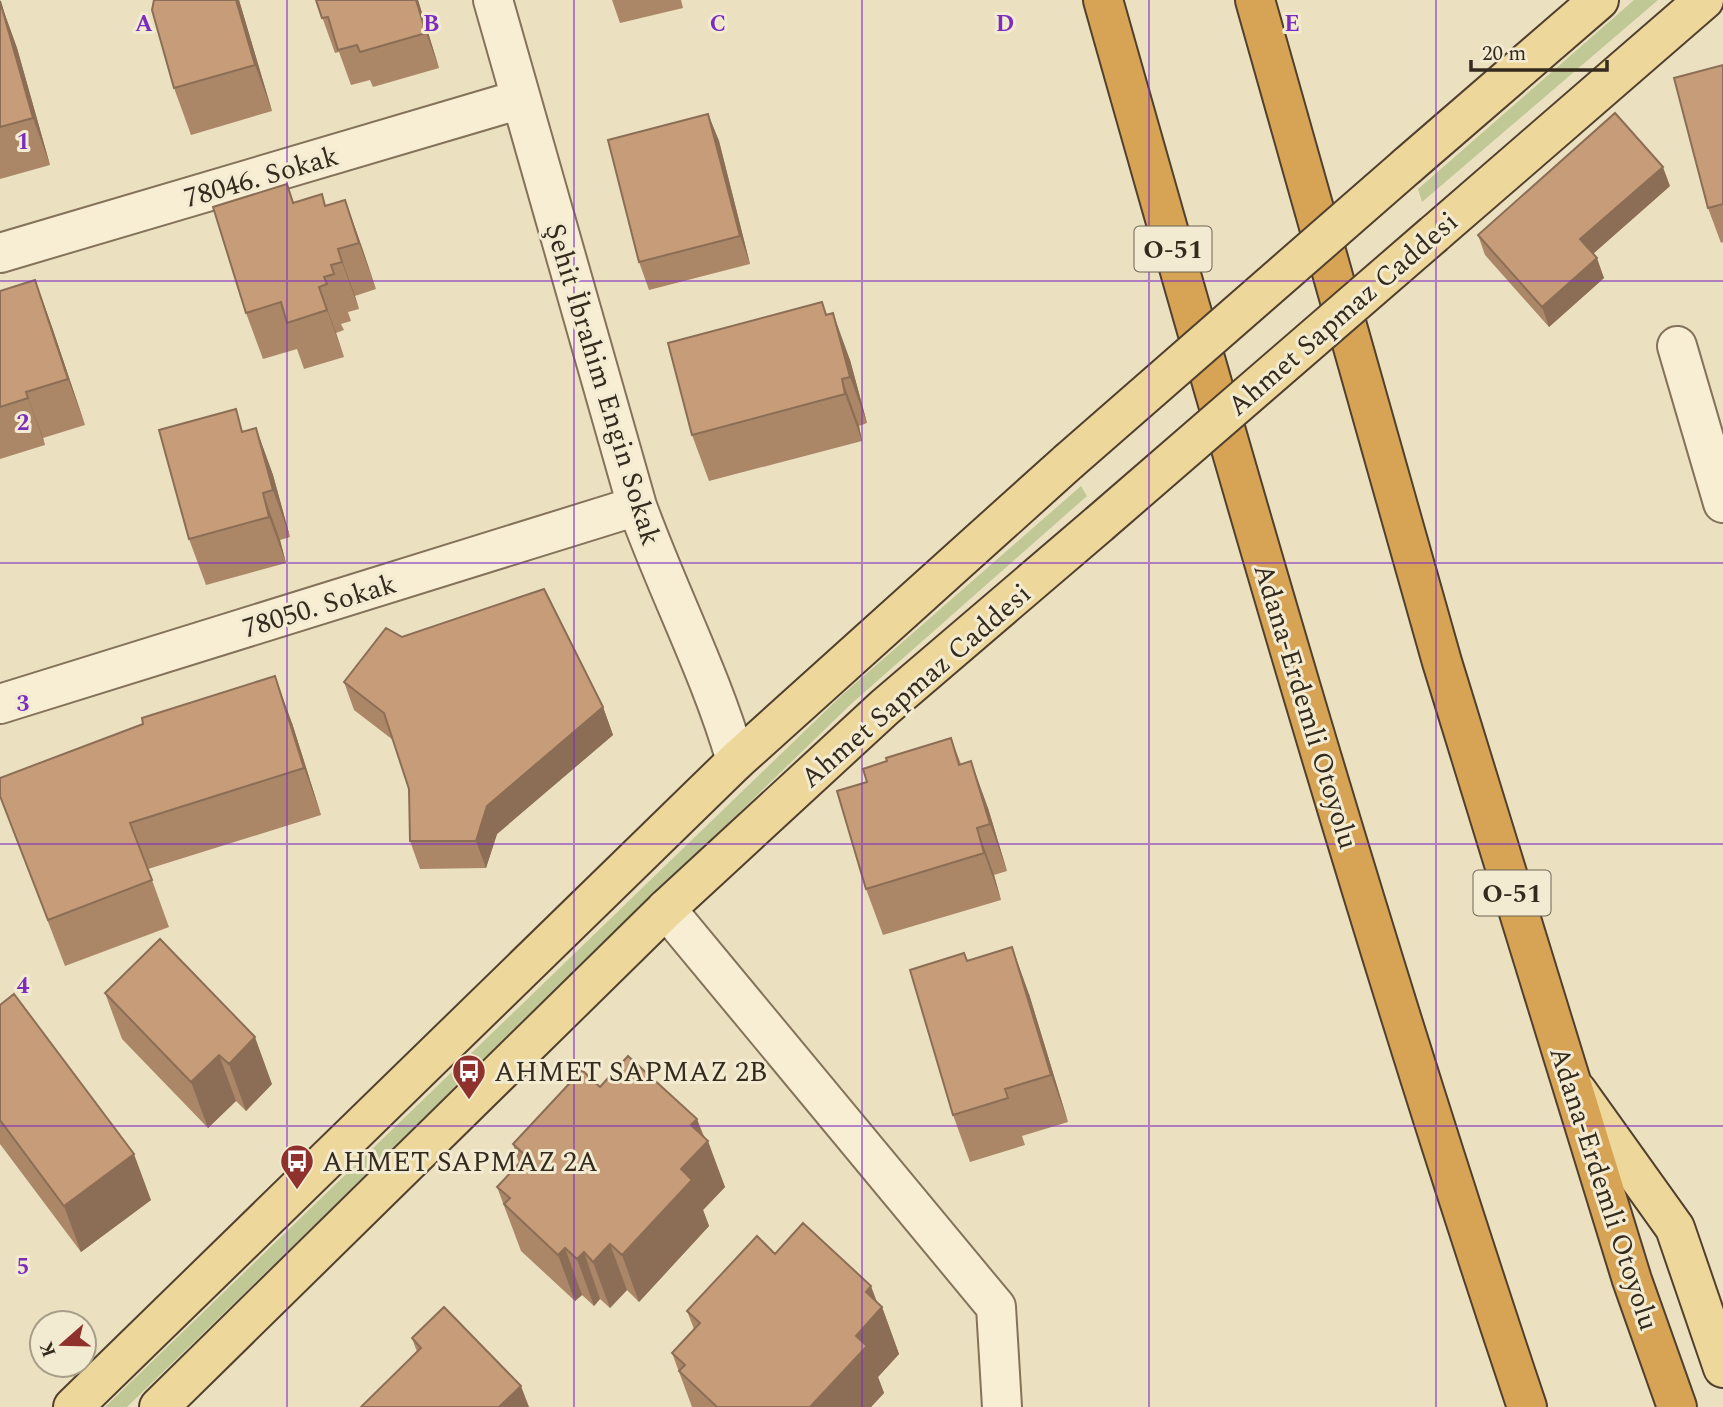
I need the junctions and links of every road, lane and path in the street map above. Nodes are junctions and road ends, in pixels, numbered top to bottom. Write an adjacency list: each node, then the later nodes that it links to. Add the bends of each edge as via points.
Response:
1 (493, 0): 6 (street, Şehit İbrahim Engin Sokak)
2 (1103, 0): 19 (highway, Adana-Erdemli Otoyolu / O-51, via 1243,497 1453,1187)
3 (1255, 0): 14 (highway, Adana-Erdemli Otoyolu / O-51, via 1442,662)
4 (1704, 0): 13 (main road, Ahmet Sapmaz Caddesi, bridge, via 886,707)
5 (1579, 8): 12 (main road, bridge)
6 (521, 99): 7 (street, 78046. Sokak); 10 (street, Şehit İbrahim Engin Sokak)
7 (0, 253)
8 (1677, 346): 9 (street)
9 (1723, 503)
10 (637, 506): 11 (street, 78050. Sokak); 12 (street, Şehit İbrahim Engin Sokak, via 724,719)
11 (0, 704)
12 (736, 761): 16 (main road)
13 (666, 909): 17 (main road, Ahmet Sapmaz Caddesi); 18 (street, via 996,1307)
14 (1570, 1081): 15 (main road, via 1675,1228); 20 (highway, Adana-Erdemli Otoyolu / O-51)
15 (1723, 1368)
16 (73, 1407)
17 (159, 1407)
18 (1002, 1407)
19 (1527, 1407)
20 (1677, 1407)

